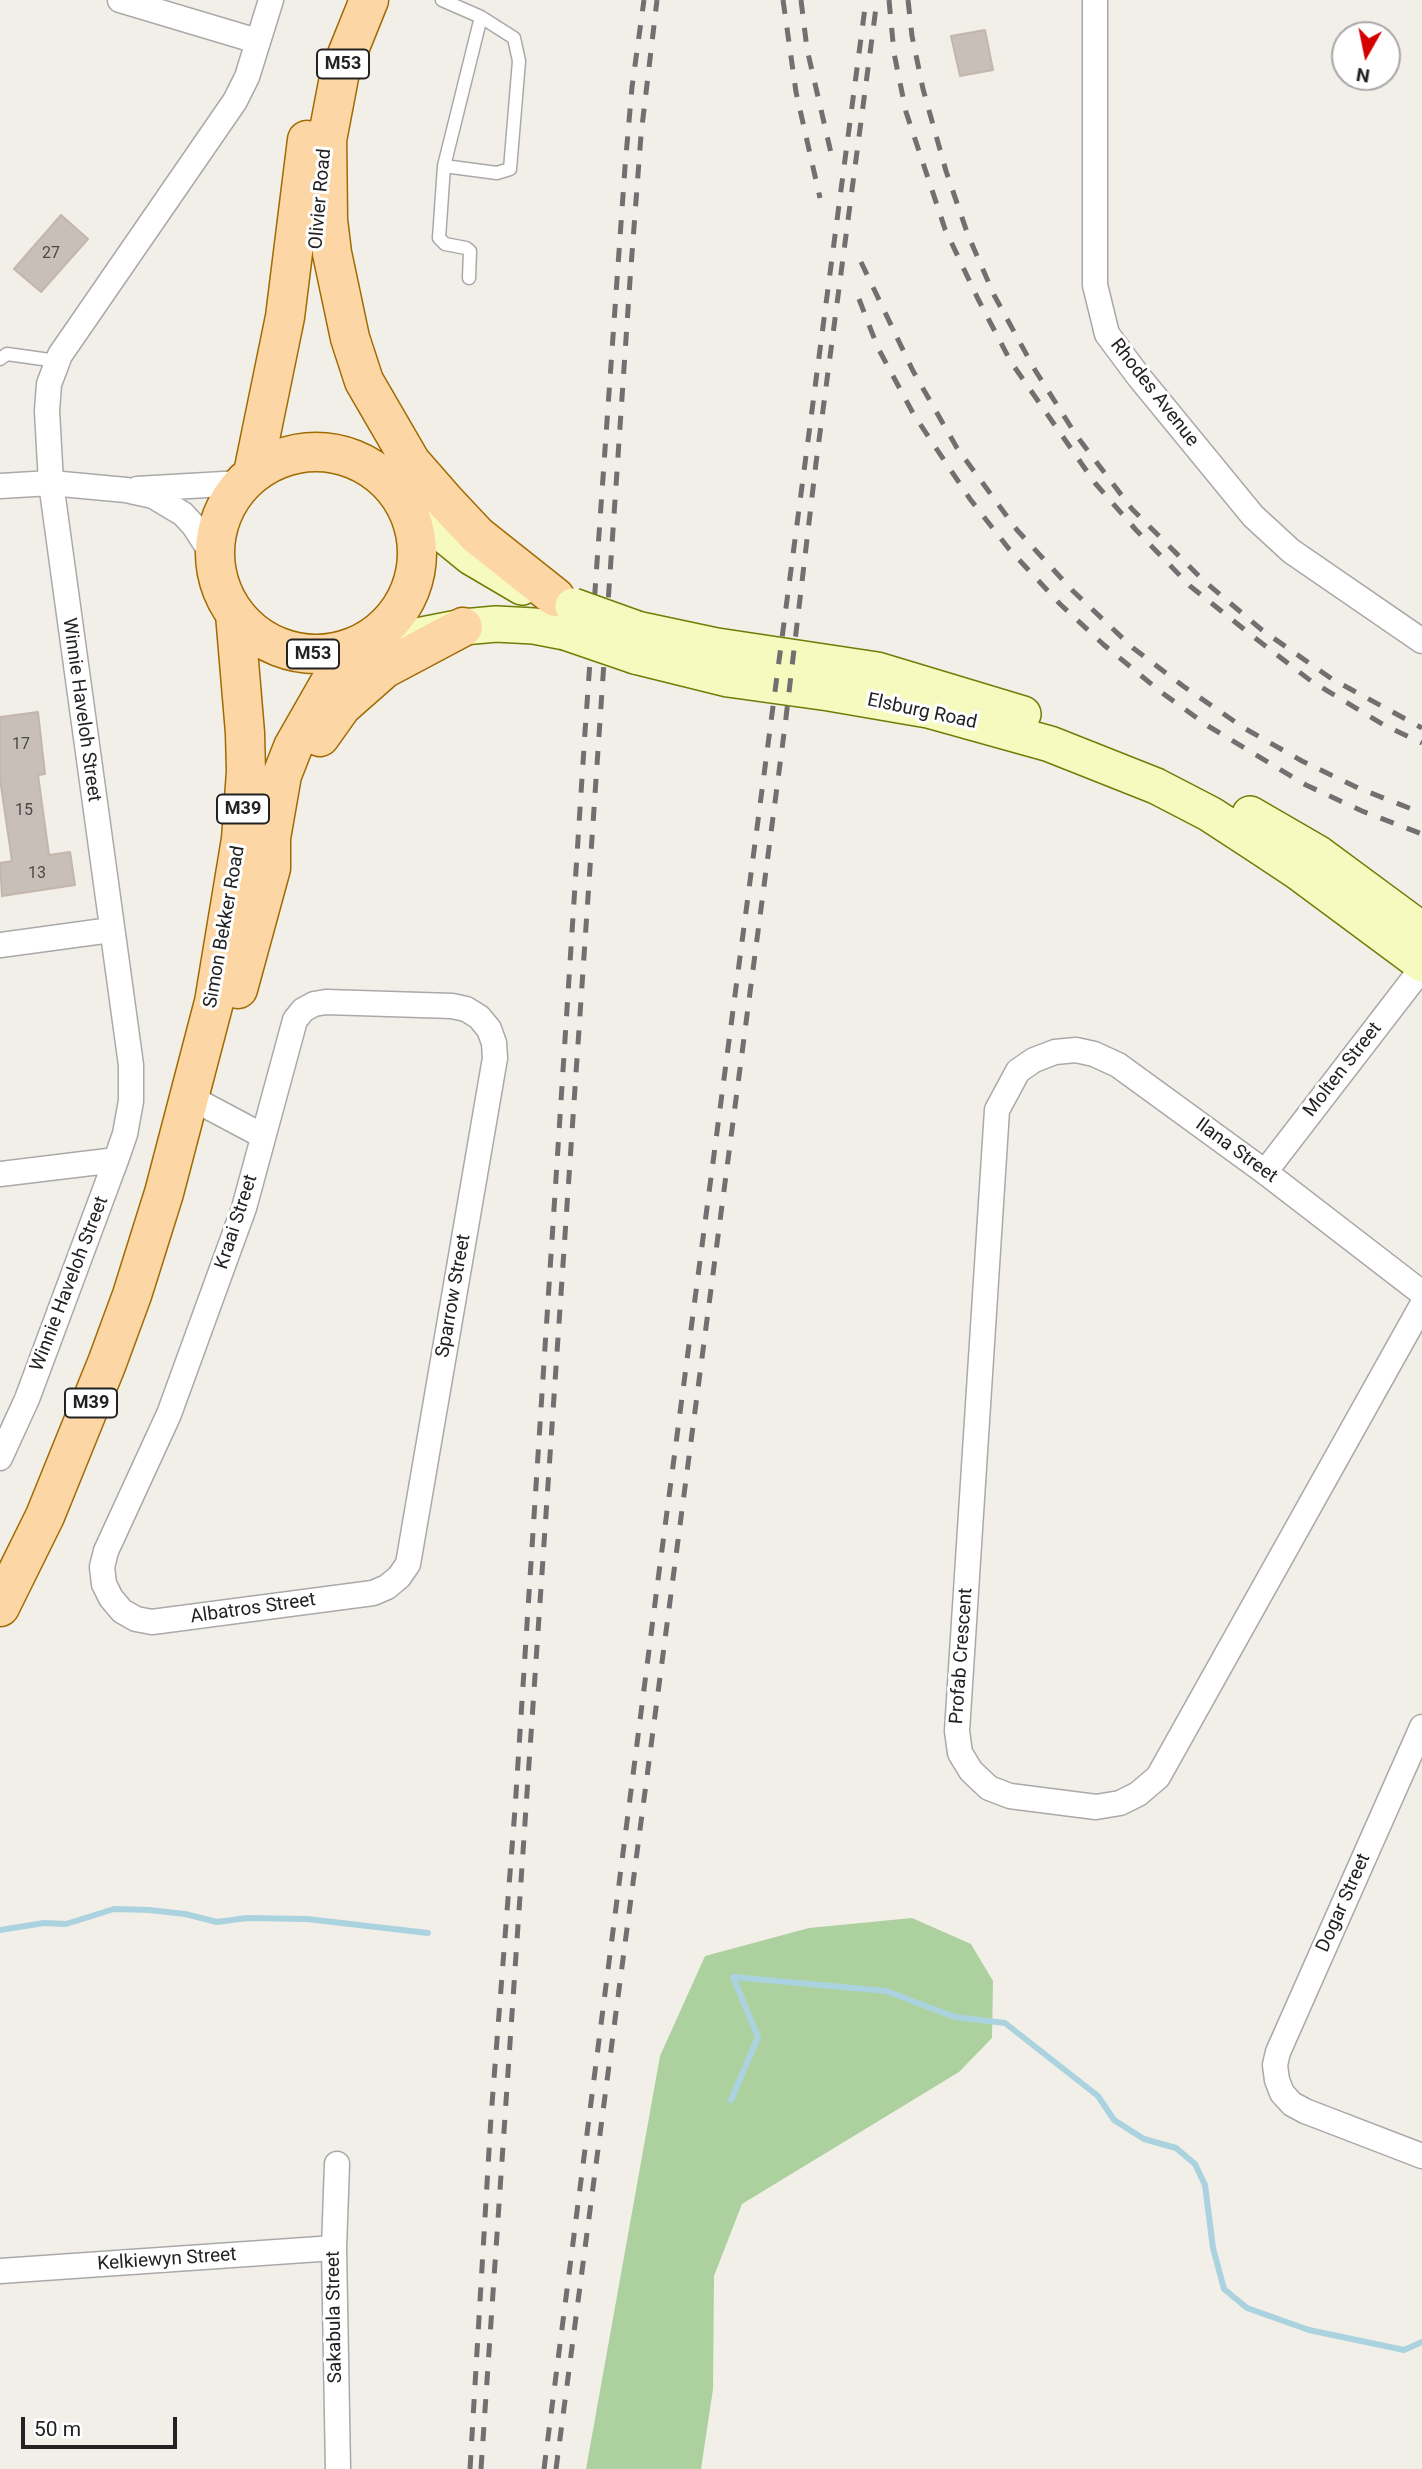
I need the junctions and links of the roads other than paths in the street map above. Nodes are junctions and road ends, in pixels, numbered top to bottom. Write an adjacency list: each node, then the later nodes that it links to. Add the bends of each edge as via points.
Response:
1 (120, 0): 8 (street)
2 (271, 0): 8 (street, Winnie Haveloh Street)
3 (346, 0): 14 (main road, Olivier Road / M53, via 314,99 285,317)
4 (369, 0): 9 (main road, Olivier Road / M53, via 340,72)
5 (442, 0): 7 (lane)
6 (1095, 0): 23 (street, Rhodes Avenue, via 1095,285 1107,334 1253,516 1291,551)
7 (481, 17): 10 (lane); 10 (lane, via 514,38 518,49 510,169 497,173)
8 (257, 41): 13 (street, Winnie Haveloh Street, via 235,101)
9 (327, 132): 18 (main road, Olivier Road / M53, via 316,219 317,296 330,345); 20 (main road, via 332,253 364,381 411,462 477,535)
10 (444, 166): 11 (lane, via 439,237 445,244 470,251)
11 (469, 278)
12 (0, 359): 13 (lane, via 7,354)
13 (57, 361): 15 (street, Winnie Haveloh Street, via 47,411)
14 (247, 478): 17 (street); 18 (main road, M53, via 284,456 319,451 354,458); 19 (main road, M53, via 226,505 216,530)
15 (51, 483): 16 (street); 17 (street); 27 (street, Winnie Haveloh Street)
16 (0, 486)
17 (126, 490): 19 (street, via 153,496 183,514)
18 (395, 491): 20 (main road, Elsburg Road / M53, via 471,557); 25 (main road, M53, via 416,532 418,562 411,591 396,617)
19 (214, 557): 21 (main road, M53, via 219,587)
20 (564, 612): 22 (main road, Elsburg Road / M53, via 534,626); 24 (main road, Elsburg Road / M53, bridge)
21 (234, 614): 25 (main road, M53, via 257,636 286,650 318,654); 33 (main road, Simon Bekker Road / M39, via 246,733 241,839)
22 (463, 627): 25 (main road, Elsburg Road / M53); 26 (main road, via 384,669 342,706 298,779)
23 (1422, 640)
24 (636, 642): 28 (main road, Elsburg Road / M53, via 717,646 877,670 1056,725 1216,795 1319,854); 30 (main road, Elsburg Road / M53, via 728,679 928,710 1050,744 1156,786 1256,844)
25 (358, 645): 26 (main road, Simon Bekker Road / M39, via 293,747 282,775)
26 (271, 867): 33 (main road, Simon Bekker Road / M39, via 233,1010)
27 (111, 930): 29 (street); 35 (street, Winnie Haveloh Street, via 131,1065 131,1101)
28 (1422, 930)
29 (0, 945)
30 (1422, 966): 36 (street, Molten Street)
31 (479, 1017): 34 (street, Kraai Street, via 452,1006 326,1002 303,1010 295,1020); 43 (street, Sparrow Street, via 489,1029 495,1058 411,1549)
32 (1034, 1060): 36 (street, Ilana Street, via 1076,1050 1118,1065); 39 (street, Profab Crescent, via 1018,1071 997,1110 957,1731 960,1753 989,1788 1010,1796 1096,1807 1120,1803 1158,1777)
33 (195, 1097): 34 (street); 45 (main road, Simon Bekker Road / M39, via 107,1363 45,1516)
34 (263, 1136): 44 (street, Kraai Street, via 244,1208 169,1414 106,1551 102,1567)
35 (116, 1160): 37 (street); 40 (street, Winnie Haveloh Street)
36 (1265, 1172): 38 (street, Ilana Street)
37 (0, 1174)
38 (1422, 1293)
39 (1422, 1305)
40 (27, 1399): 41 (street); 42 (street, Winnie Haveloh Street)
41 (0, 1402)
42 (0, 1458)
43 (399, 1577): 44 (street, Albatros Street, via 373,1593 152,1622 129,1615)
44 (111, 1598)
45 (0, 1606)
46 (1422, 1727): 47 (street, Dogar Street, via 1275,2066 1277,2080 1292,2104)
47 (1422, 2156)
48 (337, 2164): 49 (street, Sakabula Street)
49 (334, 2248): 50 (street, Kelkiewyn Street); 51 (street, Sakabula Street)
50 (0, 2271)
51 (338, 2469)

